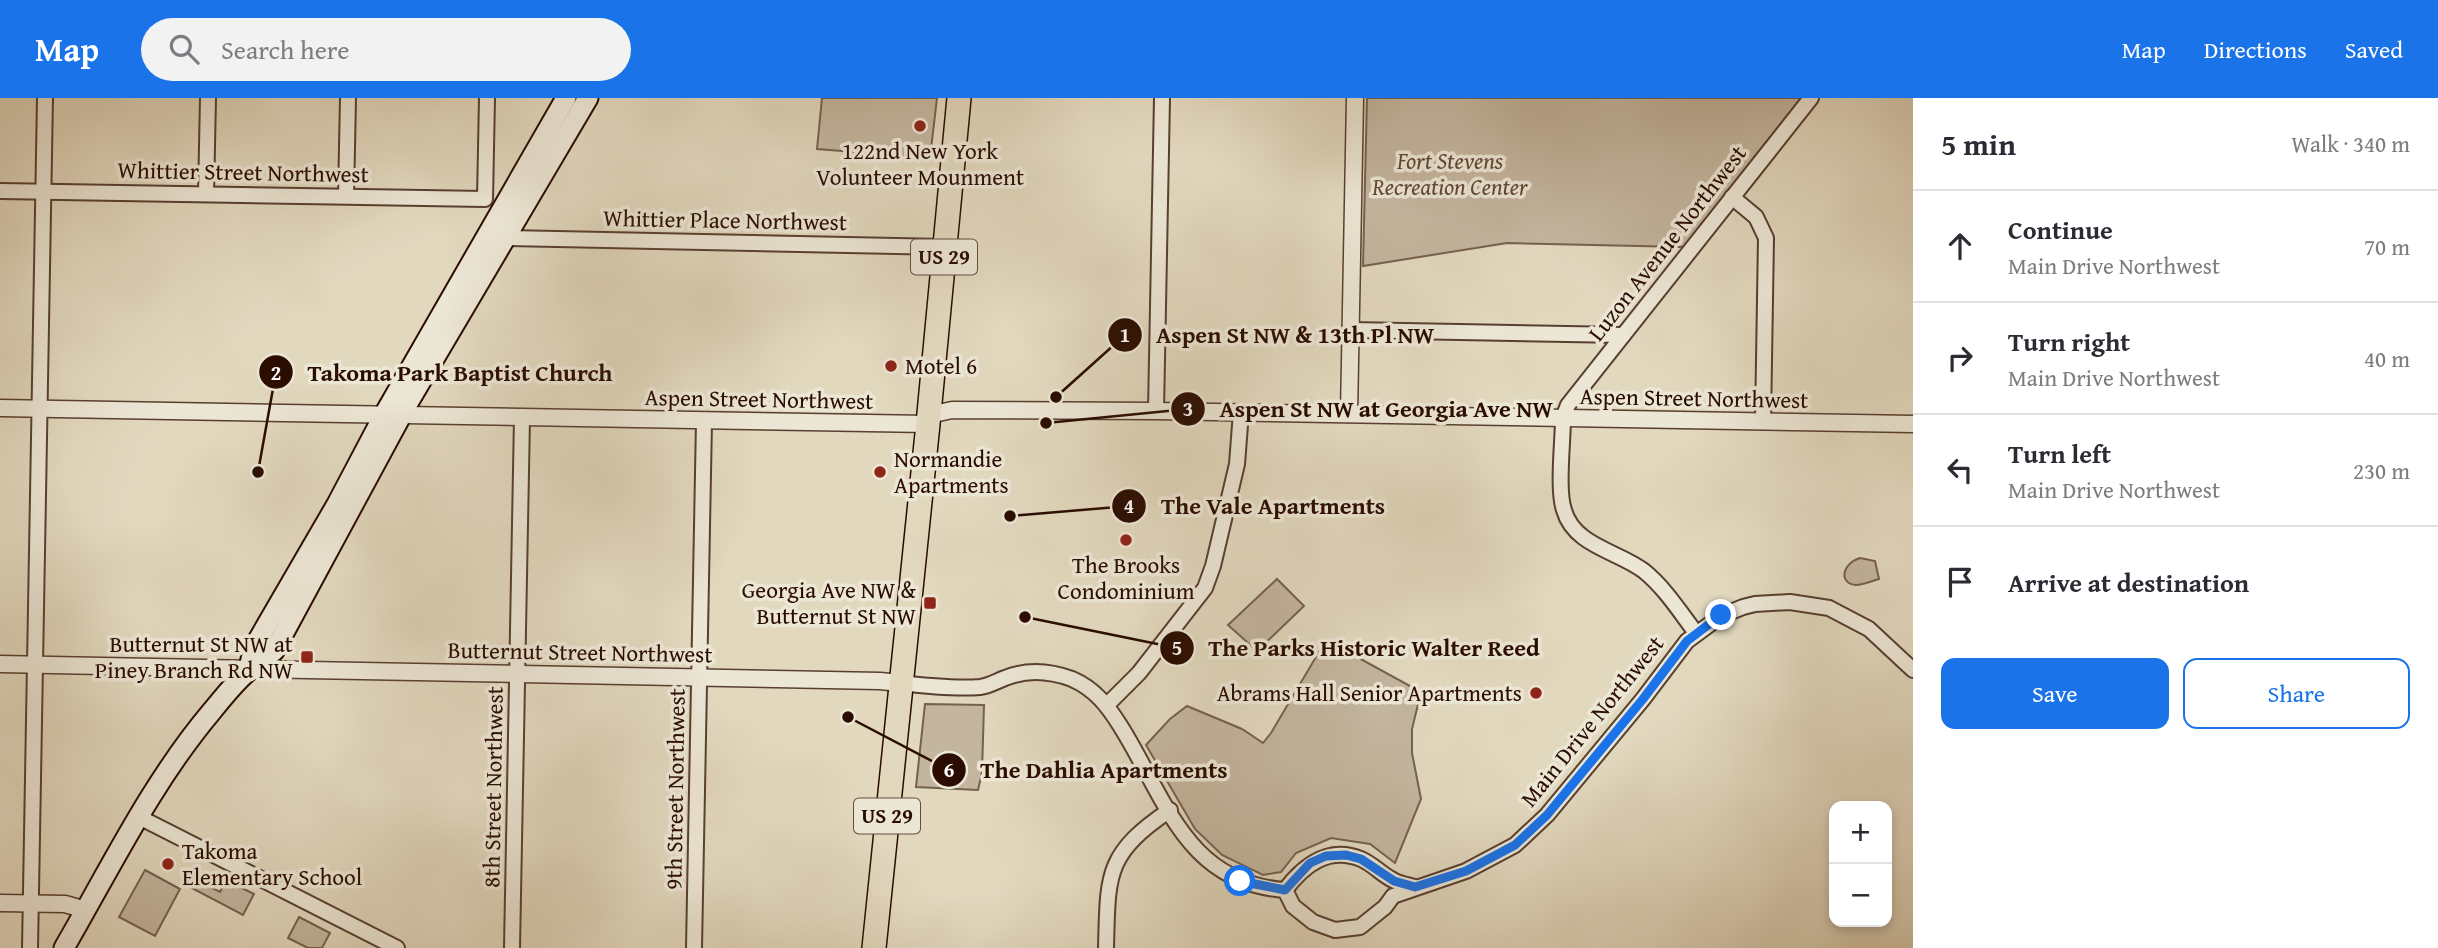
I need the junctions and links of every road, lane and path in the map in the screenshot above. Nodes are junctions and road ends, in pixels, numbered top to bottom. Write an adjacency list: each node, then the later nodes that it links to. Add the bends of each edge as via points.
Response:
1 (45, 98): 12 (street)
2 (208, 98): 13 (street)
3 (348, 98): 14 (street)
4 (487, 98): 14 (street, Whittier Street Northwest, via 485,199)
5 (566, 98): 24 (main road)
6 (588, 98): 16 (main road)
7 (959, 98): 17 (highway, US 29)
8 (1162, 98): 22 (street)
9 (1355, 98): 18 (street)
10 (1811, 98): 15 (street, Luzon Avenue Northwest)
11 (0, 191): 12 (street, Whittier Street Northwest)
12 (43, 191): 13 (street, Whittier Street Northwest); 21 (street)
13 (206, 194): 14 (street, Whittier Street Northwest)
14 (346, 197)
15 (1732, 197): 19 (street, Luzon Avenue Northwest); 30 (street, via 1756,218 1766,238)
16 (505, 238): 17 (street, Whittier Place Northwest); 24 (main road)
17 (945, 247): 28 (highway, US 29)
18 (1351, 330): 19 (street); 25 (street)
19 (1623, 335): 27 (street, Luzon Avenue Northwest, via 1568,405)
20 (0, 408): 21 (street, Aspen Street Northwest)
21 (39, 409): 24 (street, Aspen Street Northwest); 34 (street)
22 (1156, 411): 23 (street, Aspen Street Northwest); 28 (street, Aspen Street Northwest, via 952,410)
23 (1241, 412): 25 (street, Aspen Street Northwest); 40 (street, via 1237,464 1205,588 1139,673)
24 (394, 413): 26 (street, Aspen Street Northwest); 35 (main road, via 254,647)
25 (1349, 414): 27 (street, Aspen Street Northwest)
26 (522, 418): 29 (street, Aspen Street Northwest); 37 (street, 8th Street Northwest)
27 (1563, 418): 30 (street, Aspen Street Northwest); 32 (street, via 1563,509 1571,525 1585,538 1643,570)
28 (929, 419): 29 (street, Aspen Street Northwest); 39 (highway, US 29)
29 (704, 421): 38 (street, 9th Street Northwest)
30 (1763, 422): 31 (street, Aspen Street Northwest)
31 (1913, 424)
32 (1696, 633): 36 (street, Main Drive Northwest, via 1721,615 1755,604 1790,601 1818,605 1869,629); 44 (street, Main Drive Northwest, via 1526,837 1484,864)
33 (0, 664): 34 (street, Butternut Street Northwest)
34 (35, 664): 35 (street, Butternut Street Northwest); 48 (street)
35 (248, 668): 37 (street, Butternut Street Northwest); 42 (main road, via 181,749)
36 (1913, 670)
37 (518, 673): 38 (street, Butternut Street Northwest); 53 (street, 8th Street Northwest)
38 (699, 676): 39 (street, Butternut Street Northwest); 54 (street, 9th Street Northwest)
39 (900, 683): 40 (street, Butternut Street Northwest, via 982,687 1016,674 1044,672 1079,682); 55 (highway, US 29)
40 (1107, 705): 41 (street, Butternut Street Northwest)
41 (1170, 810): 45 (street, via 1194,848 1218,869 1249,884); 56 (street, via 1132,838 1113,869)
42 (139, 817): 49 (main road); 52 (street)
43 (1387, 876): 44 (street); 45 (street, via 1361,859 1326,856 1310,863); 46 (street)
44 (1415, 887): 46 (street, Main Drive Northwest)
45 (1285, 890): 46 (street, Main Drive Northwest, via 1293,906 1313,922 1335,930 1360,927)
46 (1389, 902)
47 (0, 903): 48 (street)
48 (31, 904): 49 (street, via 65,904); 50 (street)
49 (86, 910): 51 (main road)
50 (30, 948)
51 (65, 948)
52 (397, 948)
53 (512, 948)
54 (694, 948)
55 (874, 948)
56 (1106, 948)

